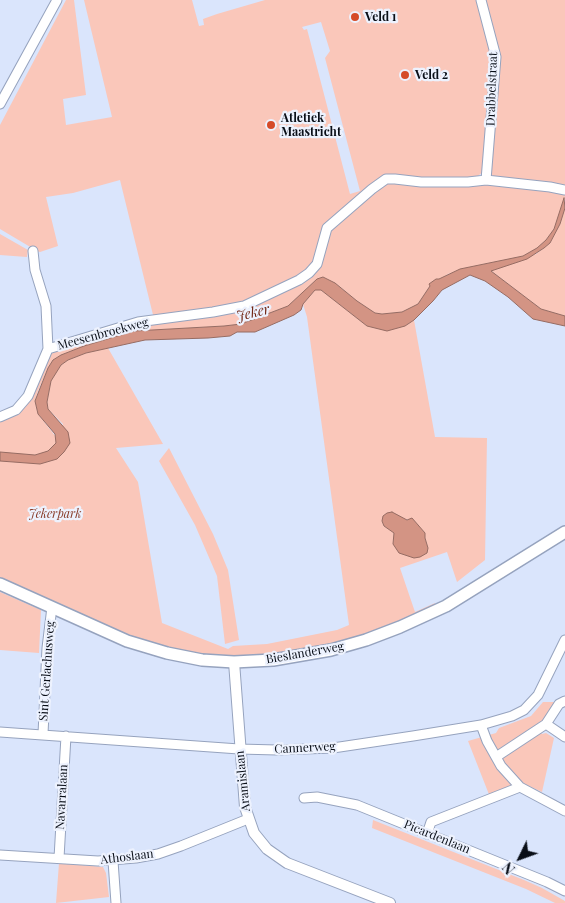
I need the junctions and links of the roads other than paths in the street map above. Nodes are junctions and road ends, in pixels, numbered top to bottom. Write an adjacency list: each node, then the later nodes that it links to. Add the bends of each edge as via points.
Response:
1 (57, 0): 3 (street)
2 (481, 0): 4 (street, Drabbelstraat, via 496,57)
3 (0, 104)
4 (486, 180): 5 (street, Meesenbroekweg); 7 (street, Meesenbroekweg, via 430,182 386,179 327,228 317,264 299,280 244,306 134,323)
5 (565, 190)
6 (33, 251): 7 (street, via 46,306)
7 (48, 349): 8 (street, Meesenbroekweg, via 28,396 16,410)
8 (0, 417)
9 (565, 532): 13 (main road, Bieslanderweg, via 446,606 392,631 317,654)
10 (0, 584): 11 (main road, Bieslanderweg)
11 (52, 607): 13 (main road, Bieslanderweg, via 142,646 190,658); 18 (street, Sint Gerlachusweg)
12 (565, 640): 16 (street, Cannerweg, via 532,703 512,716)
13 (234, 662): 21 (street, Aramislaan)
14 (564, 701): 15 (street)
15 (546, 724): 20 (street); 22 (street)
16 (480, 725): 21 (street, Cannerweg, via 333,748); 22 (street)
17 (0, 732): 18 (street, Cannerweg)
18 (43, 734): 19 (street, Cannerweg)
19 (66, 736): 21 (street, Cannerweg); 29 (street, Navarralaan)
20 (565, 737)
21 (239, 749): 26 (street, Aramislaan)
22 (496, 757): 23 (street)
23 (520, 787): 25 (street); 27 (street, via 431,822)
24 (304, 798): 27 (street, Picardenlaan, via 317,797 357,805)
25 (565, 811)
26 (248, 819): 30 (street, Athoslaan, via 166,852); 33 (street, Aramislaan, via 262,844 282,860)
27 (426, 834): 31 (street, Picardenlaan)
28 (0, 855): 29 (street, Athoslaan)
29 (59, 858): 30 (street, Athoslaan)
30 (112, 861): 32 (street)
31 (565, 891)
32 (116, 903)
33 (390, 903)

